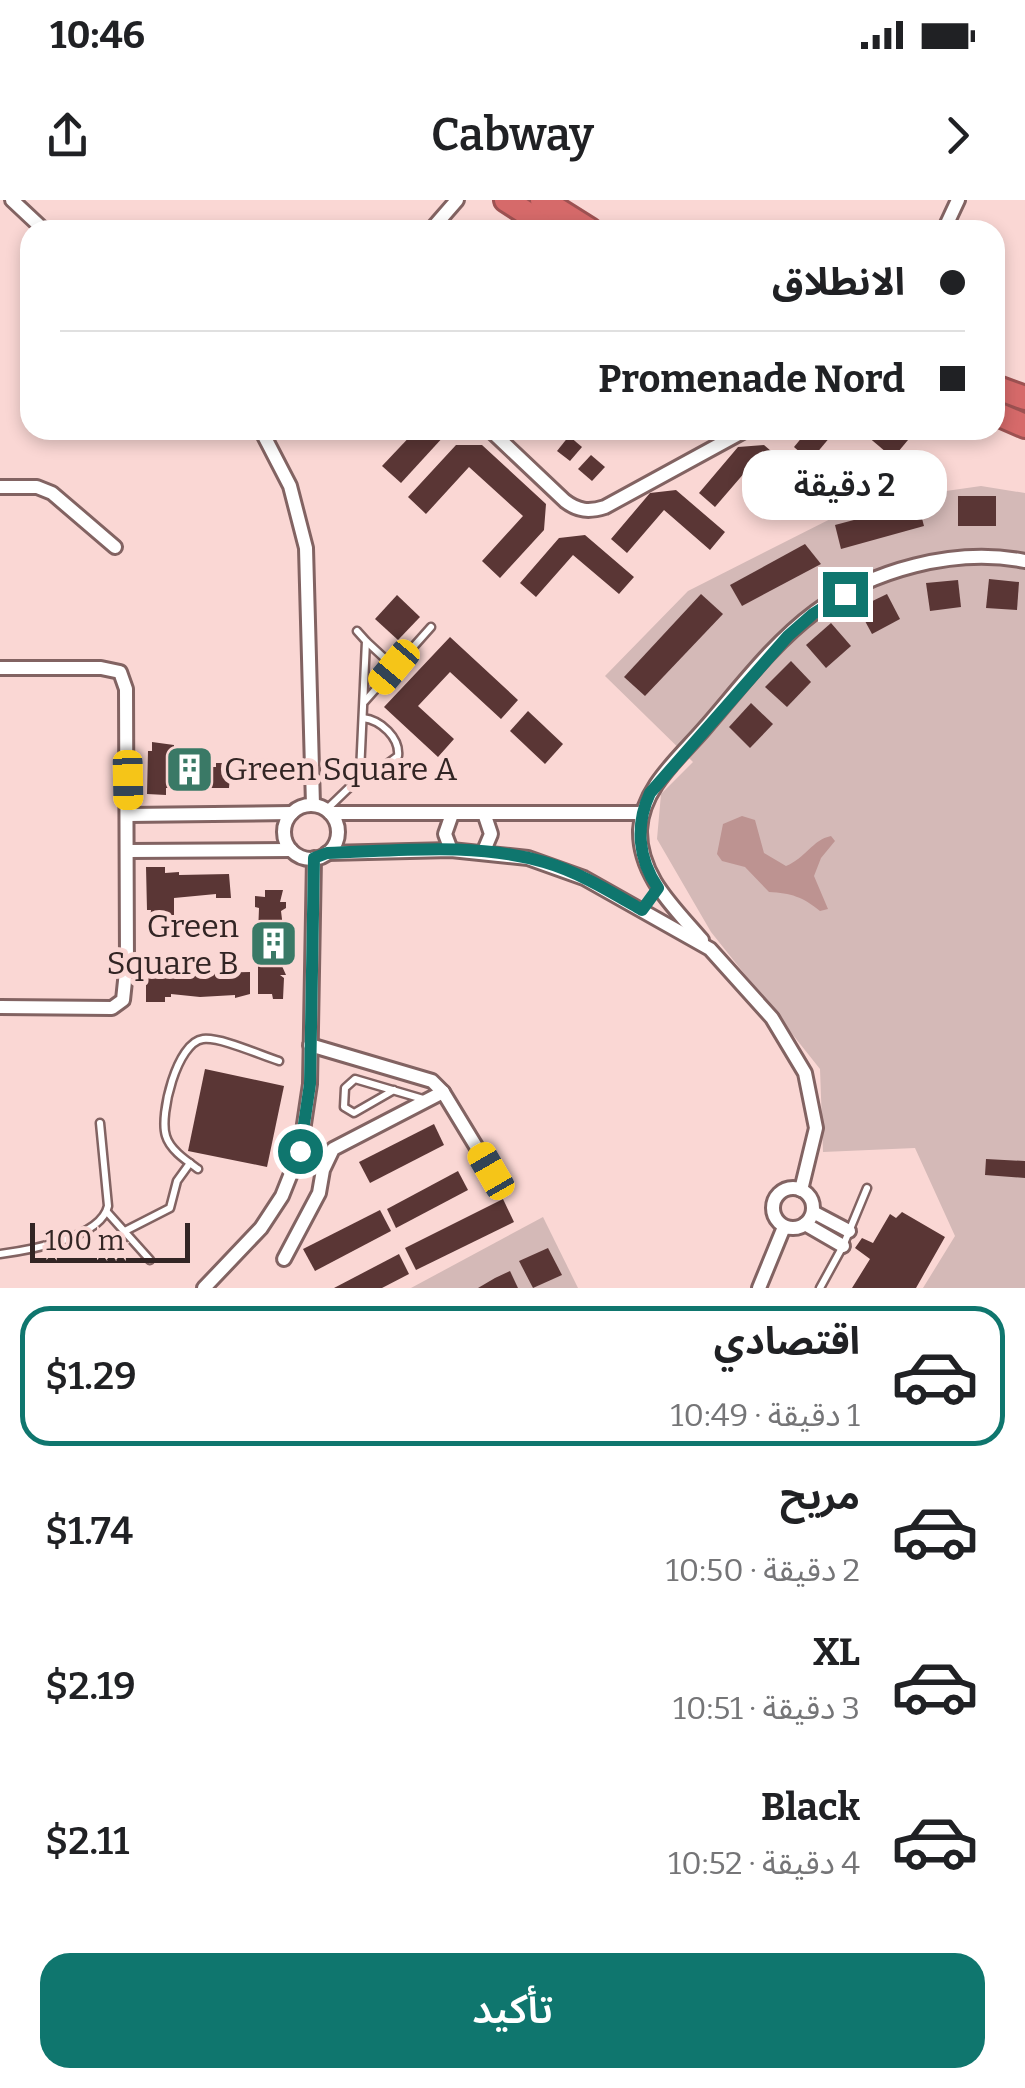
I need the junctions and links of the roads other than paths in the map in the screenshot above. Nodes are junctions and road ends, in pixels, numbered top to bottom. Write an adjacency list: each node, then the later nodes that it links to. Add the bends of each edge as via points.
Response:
1 (12, 200): 5 (street)
2 (456, 200): 6 (street)
3 (506, 200): 7 (highway)
4 (542, 200): 8 (highway)
5 (33, 220)
6 (439, 220)
7 (537, 220)
8 (574, 220)
9 (266, 440): 23 (street, via 290,486 306,548)
10 (501, 440): 11 (street, via 565,501 586,510 605,507)
11 (728, 440)
12 (0, 486): 13 (street, via 52,493)
13 (115, 547)
14 (1025, 561): 24 (street, via 975,557 924,565 821,608 722,707 655,786)
15 (431, 628): 18 (lane)
16 (357, 631): 17 (lane)
17 (366, 642): 18 (lane); 20 (lane)
18 (394, 667): 20 (lane)
19 (0, 668): 28 (street, via 120,672 126,689)
20 (364, 702): 21 (lane)
21 (363, 718): 22 (lane); 22 (lane, via 375,720 399,750 375,774)
22 (360, 773): 23 (lane)
23 (323, 809): 25 (street); 26 (street); 33 (street, via 338,834)
24 (642, 813): 27 (street); 34 (street, via 642,855)
25 (292, 814): 28 (street); 30 (street, via 284,832)
26 (452, 814): 27 (street); 31 (street, via 445,834)
27 (484, 814): 32 (street, via 491,834)
28 (128, 815): 29 (street)
29 (128, 850): 30 (street); 37 (street, via 121,1004)
30 (291, 850): 33 (street)
31 (450, 850): 32 (street); 33 (street)
32 (483, 852): 35 (street, via 547,863)
33 (321, 856): 38 (street)
34 (658, 888): 35 (street); 36 (street)
35 (642, 910): 36 (street)
36 (710, 949): 48 (street, via 772,1018 805,1073 816,1122)
37 (0, 1008)
38 (310, 1045): 41 (street, via 424,1076); 58 (street, via 306,1122 291,1176 249,1244)
39 (279, 1061): 44 (lane, via 209,1039 190,1045 172,1082 164,1129)
40 (394, 1090): 40 (lane, via 354,1113 344,1107 345,1088 354,1078); 42 (lane)
41 (443, 1092): 42 (street); 46 (street)
42 (425, 1100): 56 (street, via 328,1155 319,1193)
43 (100, 1123): 49 (lane)
44 (190, 1163): 45 (lane); 52 (lane, via 170,1208)
45 (198, 1169)
46 (491, 1171)
47 (867, 1188): 53 (lane)
48 (801, 1190): 50 (street, via 810,1199); 51 (street, via 784,1190 774,1199 774,1216)
49 (108, 1212): 52 (lane); 55 (lane, via 80,1233)
50 (809, 1218): 51 (street, via 796,1228); 53 (street); 54 (street)
51 (784, 1227): 59 (street)
52 (124, 1231): 57 (lane)
53 (849, 1231): 54 (lane)
54 (842, 1246): 60 (lane)
55 (0, 1254)
56 (284, 1259)
57 (150, 1260)
58 (204, 1288)
59 (758, 1288)
60 (820, 1288)

